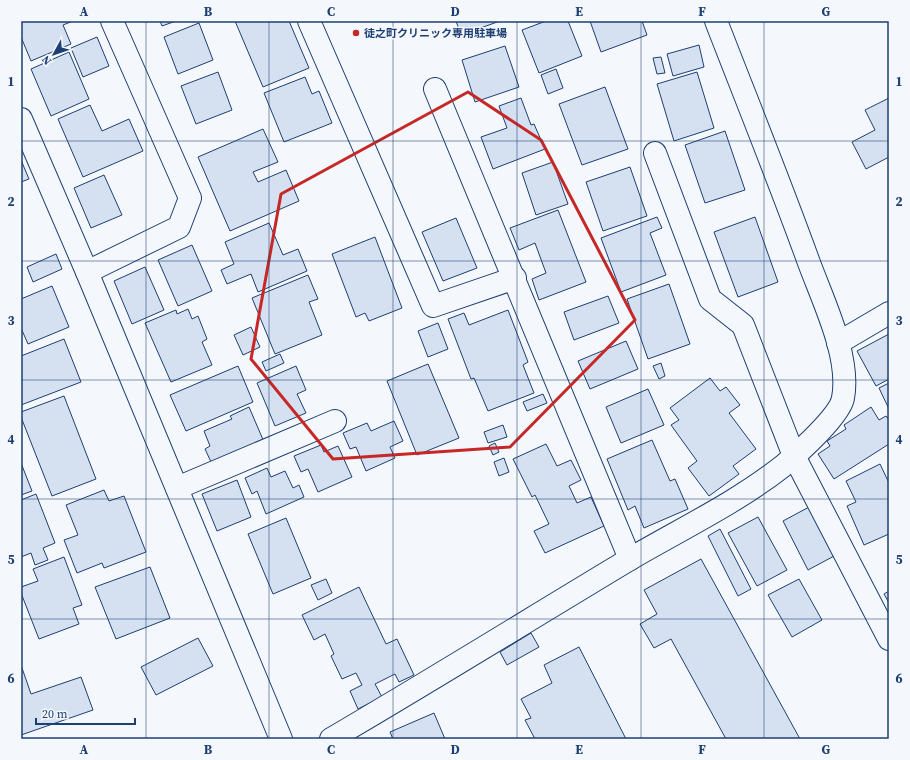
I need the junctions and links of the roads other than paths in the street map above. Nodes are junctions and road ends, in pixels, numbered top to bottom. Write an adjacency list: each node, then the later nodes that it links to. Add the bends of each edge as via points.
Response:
1 (112, 21): 7 (street, via 190,198 179,227)
2 (309, 21): 8 (street, via 433,306)
3 (716, 21): 10 (street)
4 (435, 88): 8 (street)
5 (21, 119): 7 (street)
6 (655, 153): 12 (street, via 710,299 742,325)
7 (87, 272): 13 (street)
8 (514, 278): 14 (street)
9 (889, 313): 10 (street)
10 (838, 343): 12 (street, via 844,374 843,400 824,428)
11 (335, 421): 13 (street)
12 (794, 456): 14 (street, via 736,498); 15 (street)
13 (177, 488): 16 (street)
14 (630, 559): 17 (street)
15 (889, 639)
16 (281, 739)
17 (332, 739)

